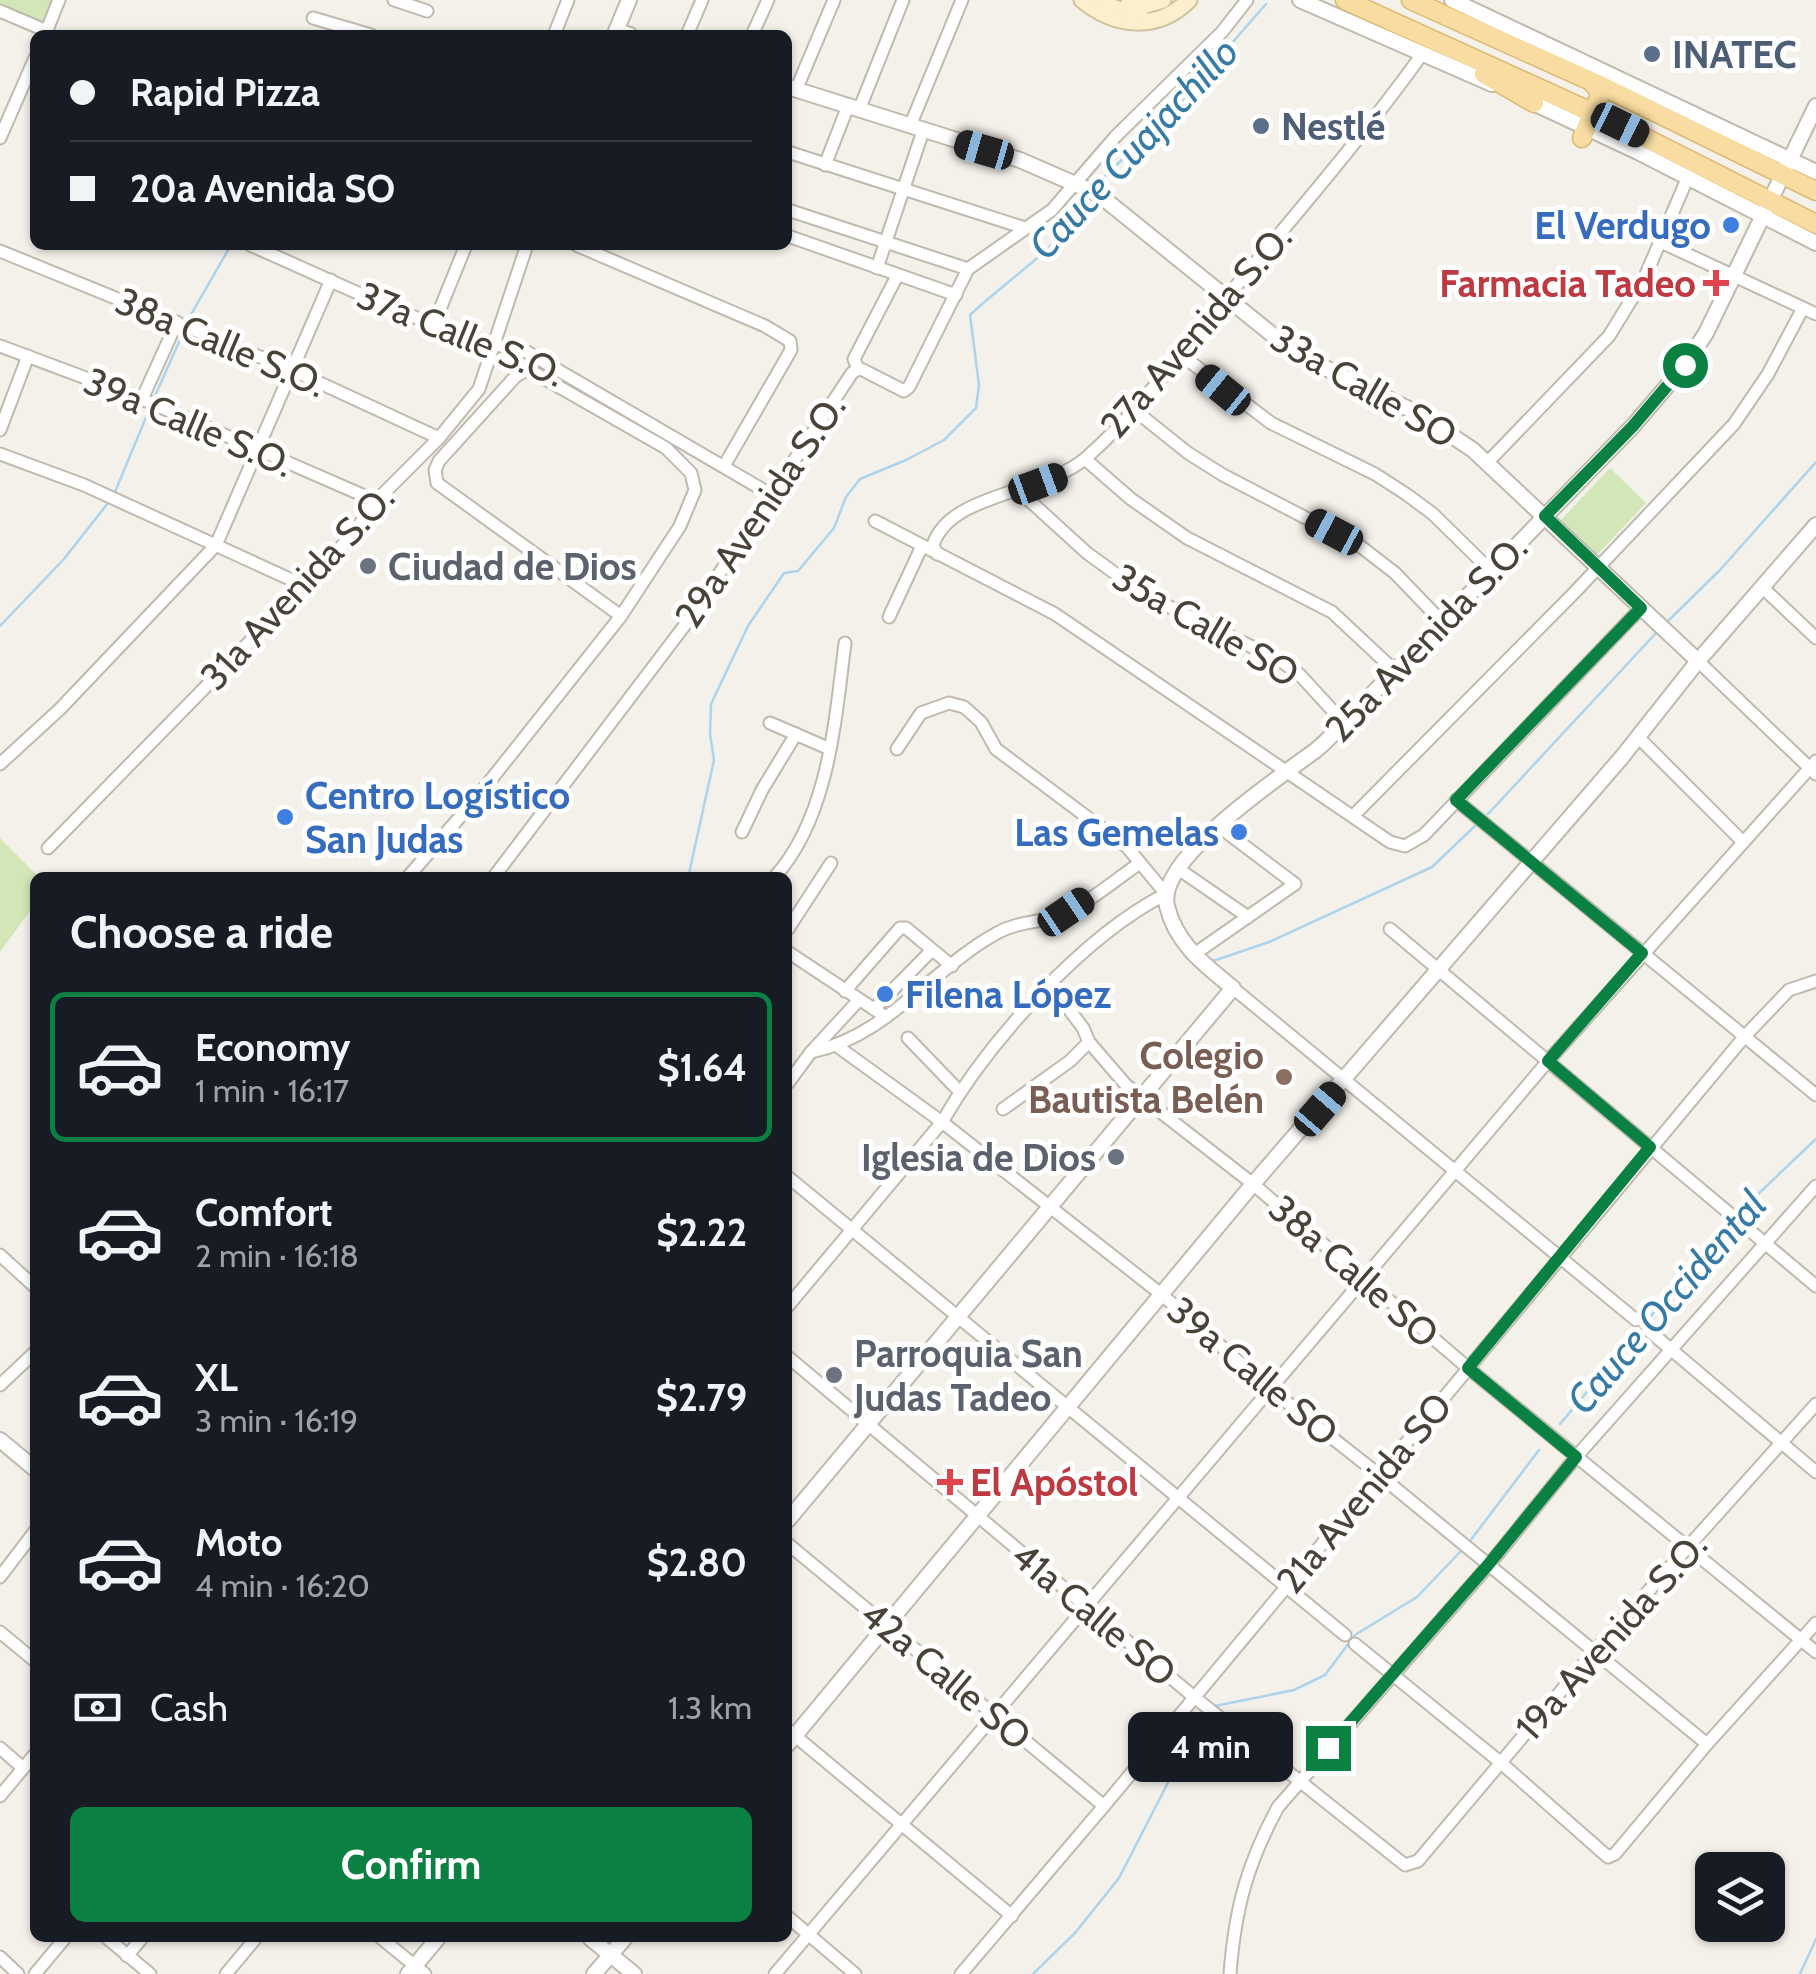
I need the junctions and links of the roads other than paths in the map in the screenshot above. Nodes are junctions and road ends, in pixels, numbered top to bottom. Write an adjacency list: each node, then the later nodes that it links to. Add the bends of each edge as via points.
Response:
1 (59, 0): 28 (street)
2 (394, 0): 24 (street)
3 (568, 0): 30 (street)
4 (628, 0): 31 (street)
5 (702, 0): 32 (street)
6 (768, 0): 33 (street)
7 (834, 0): 38 (street)
8 (902, 0): 41 (street)
9 (962, 0): 44 (street)
10 (1082, 0): 15 (main road, via 1109,18 1137,23 1167,17)
11 (1102, 0): 14 (main road, via 1135,14)
12 (1116, 0): 13 (main road, via 1138,6)
13 (1163, 0)
14 (1176, 0)
15 (1189, 0)
16 (1248, 0): 51 (street, 29a Avenida S.O., via 1116,136)
17 (1300, 0): 34 (street)
18 (1345, 0): 25 (main road)
19 (1411, 0): 35 (main road)
20 (1434, 0): 35 (main road)
21 (1452, 0): 22 (street)
22 (1473, 4): 48 (street)
23 (0, 11): 27 (street)
24 (428, 11)
25 (1370, 11): 39 (main road); 43 (main road)
26 (313, 18): 29 (street)
27 (40, 30)
28 (47, 30)
29 (353, 30)
30 (556, 30)
31 (621, 30)
32 (689, 30)
33 (754, 30)
34 (1423, 53): 39 (street); 73 (street, 27a Avenida S.O.)
35 (1556, 65): 37 (main road)
36 (30, 68): 42 (street)
37 (1592, 82): 43 (main road, via 1601,93); 48 (main road)
38 (792, 88): 41 (street, 33a Calle SO)
39 (1534, 104): 43 (street)
40 (1816, 106): 48 (street, 25a Avenida S.O.)
41 (853, 108): 44 (street, 33a Calle SO); 47 (street)
42 (3, 119): 45 (street)
43 (1587, 126): 50 (street); 54 (main road)
44 (916, 128): 51 (street, 33a Calle SO); 52 (street)
45 (0, 138)
46 (792, 153): 47 (street)
47 (825, 164): 52 (street)
48 (1786, 166): 49 (street); 53 (main road); 54 (street, 25a Avenida S.O.)
49 (1816, 172)
50 (1688, 177): 54 (street); 59 (street)
51 (1080, 184): 57 (street, 29a Avenida S.O.); 73 (street, 33a Calle SO)
52 (901, 190): 57 (street); 60 (street)
53 (1816, 191)
54 (1767, 208): 56 (main road); 61 (street); 70 (street, 25a Avenida S.O.)
55 (792, 211): 60 (street)
56 (1816, 224)
57 (1025, 228): 68 (street, 29a Avenida S.O.)
58 (792, 237): 67 (street)
59 (1661, 242): 70 (street); 91 (street, via 1609,336)
60 (885, 243): 67 (street); 68 (street)
61 (1816, 243)
62 (262, 250): 71 (street, 37a Calle S.O.)
63 (464, 250): 77 (street)
64 (525, 250): 79 (street, 31a Avenida S.O.)
65 (588, 250): 92 (street, via 790,341)
66 (0, 251): 76 (street, 38a Calle S.O.)
67 (878, 268): 69 (street)
68 (968, 270): 72 (street, 29a Avenida S.O.)
69 (897, 276): 72 (street); 82 (street, via 854,359)
70 (1734, 278): 74 (street); 96 (street, 25a Avenida S.O., via 1685,365)
71 (331, 280): 77 (street, 37a Calle S.O.); 83 (street)
72 (956, 295): 82 (street, 29a Avenida S.O., via 909,388 897,389)
73 (1226, 298): 80 (street, 27a Avenida S.O.); 91 (street, 33a Calle SO, via 1300,356 1421,415)
74 (1802, 308): 75 (street); 102 (street, via 1734,424)
75 (1816, 314)
76 (178, 322): 83 (street, 38a Calle S.O.); 84 (street)
77 (434, 324): 79 (street, 37a Calle S.O.)
78 (0, 346): 81 (street, 39a Calle S.O.)
79 (492, 346): 87 (street, 31a Avenida S.O., via 479,389); 92 (street, 37a Calle S.O., via 527,352)
80 (1181, 355): 85 (street, 27a Avenida S.O.); 103 (street, via 1271,424 1406,494)
81 (28, 356): 84 (street, 39a Calle S.O.); 86 (street)
82 (858, 368): 94 (street, 29a Avenida S.O.)
83 (292, 370): 87 (street, 38a Calle S.O.); 88 (street)
84 (142, 399): 88 (street, 39a Calle S.O.)
85 (1133, 409): 90 (street, 27a Avenida S.O.); 109 (street, via 1223,475 1360,546)
86 (0, 430)
87 (439, 438): 95 (street, 31a Avenida S.O.)
88 (256, 450): 95 (street, 39a Calle S.O.); 99 (street)
89 (0, 454): 99 (street)
90 (1085, 460): 93 (street, 27a Avenida S.O.); 113 (street, via 1186,538 1332,612)
91 (1487, 463): 96 (street, 33a Calle SO)
92 (724, 466): 94 (street, 37a Calle S.O.)
93 (1019, 491): 101 (street, 27a Avenida S.O., via 956,513 935,538); 115 (street, 35a Calle SO, via 1145,596 1281,661)
94 (770, 494): 134 (street, 29a Avenida S.O., via 688,621)
95 (376, 502): 104 (street, 31a Avenida S.O.)
96 (1545, 516): 102 (street, 33a Calle SO); 103 (street, 25a Avenida S.O.)
97 (876, 520): 100 (street)
98 (1816, 525): 105 (street)
99 (216, 545): 104 (street); 120 (street)
100 (922, 546): 101 (street); 108 (street)
101 (937, 554): 122 (street, via 1055,614)
102 (1596, 566): 106 (street, 33a Calle SO); 124 (street)
103 (1493, 573): 109 (street, 25a Avenida S.O.)
104 (305, 586): 128 (street, 31a Avenida S.O.)
105 (1763, 588): 110 (street); 112 (street)
106 (1641, 608): 112 (street, 33a Calle SO); 123 (street)
107 (621, 616): 107 (street, via 438,483 439,461 524,371 638,430 691,473 690,507); 133 (street)
108 (889, 617)
109 (1443, 623): 113 (street, 25a Avenida S.O.)
110 (1816, 638)
111 (845, 643): 118 (street)
112 (1698, 661): 117 (street); 121 (street, 33a Calle SO)
113 (1394, 670): 115 (street, 25a Avenida S.O.)
114 (770, 723): 116 (street)
115 (1344, 724): 122 (street, 25a Avenida S.O.)
116 (796, 734): 118 (street); 126 (street)
117 (1638, 738): 127 (street); 129 (street)
118 (830, 749): 135 (street, via 814,816)
119 (897, 749): 131 (street, via 920,714 950,703 964,706 996,748 1082,810)
120 (0, 764)
121 (1814, 768): 127 (street)
122 (1287, 770): 124 (street); 125 (street, 25a Avenida S.O.)
123 (1456, 800): 124 (street, via 1424,836 1405,846); 129 (street)
124 (1354, 816)
125 (1217, 825): 132 (street, 25a Avenida S.O.); 137 (street, via 1295,884)
126 (742, 832)
127 (1742, 840): 141 (street)
128 (48, 848)
129 (1532, 860): 141 (street); 145 (street)
130 (831, 863): 138 (street)
131 (1140, 863): 136 (street); 144 (street, via 1066,912 992,935)
132 (1180, 870): 136 (street, 25a Avenida S.O.); 137 (street)
133 (412, 872)
134 (498, 872)
135 (779, 872)
136 (1166, 894): 143 (street); 147 (street, 25a Avenida S.O., via 1133,911)
137 (1248, 917): 143 (street)
138 (792, 923)
139 (1390, 929): 145 (street)
140 (932, 950): 144 (street); 149 (street, via 900,928); 151 (street)
141 (1642, 953): 153 (street); 158 (street)
142 (792, 955): 149 (street)
143 (1194, 955): 148 (street)
144 (952, 966): 152 (street)
145 (1437, 968): 158 (street); 160 (street)
146 (1816, 981): 153 (street, 21a Avenida SO, via 1789,990)
147 (1051, 985): 155 (street, 38a Calle SO); 161 (street, 25a Avenida S.O.)
148 (1233, 988): 160 (street); 163 (street)
149 (845, 991): 150 (street)
150 (859, 1000): 151 (street); 157 (street)
151 (874, 1010): 152 (street)
152 (886, 1017): 156 (street)
153 (1744, 1036): 162 (street); 166 (street, 21a Avenida SO)
154 (908, 1038): 161 (street)
155 (1089, 1042): 163 (street, 38a Calle SO); 164 (street)
156 (837, 1046): 157 (street); 165 (street, 39a Calle SO)
157 (811, 1052): 159 (street)
158 (1548, 1061): 166 (street); 167 (street)
159 (792, 1078)
160 (1344, 1081): 167 (street); 169 (street)
161 (960, 1092): 165 (street, 25a Avenida S.O.)
162 (1816, 1094)
163 (1144, 1096): 169 (street, 38a Calle SO); 171 (street)
164 (1003, 1109)
165 (942, 1122): 171 (street, 39a Calle SO); 172 (street, 25a Avenida S.O.)
166 (1650, 1147): 173 (street); 175 (street, 21a Avenida SO)
167 (1456, 1171): 175 (street); 176 (street)
168 (792, 1179): 172 (street)
169 (1253, 1184): 176 (street, 38a Calle SO); 179 (street)
170 (1816, 1186): 173 (street)
171 (1051, 1208): 179 (street, 39a Calle SO); 181 (street)
172 (852, 1229): 180 (street, 25a Avenida S.O.); 181 (street)
173 (1767, 1245): 178 (street); 184 (street)
174 (0, 1255): 177 (street)
175 (1560, 1256): 182 (street); 187 (street, 21a Avenida SO)
176 (1364, 1280): 187 (street, 38a Calle SO); 189 (street)
177 (30, 1282)
178 (1816, 1286)
179 (1161, 1294): 189 (street, 39a Calle SO); 191 (street)
180 (792, 1301)
181 (958, 1317): 191 (street); 192 (street)
182 (1636, 1320)
183 (1648, 1330): 184 (street)
184 (1673, 1350): 194 (street); 195 (street)
185 (30, 1357): 188 (street)
186 (792, 1360): 192 (street, 41a Calle SO)
187 (1468, 1368): 195 (street, 38a Calle SO); 198 (street, 21a Avenida SO)
188 (0, 1386)
189 (1270, 1389): 198 (street, 39a Calle SO); 199 (street)
190 (1816, 1404): 194 (street, 19a Avenida S.O.)
191 (1069, 1408): 199 (street); 201 (street)
192 (867, 1424): 200 (street); 201 (street, 41a Calle SO)
193 (0, 1440): 196 (street)
194 (1782, 1443): 197 (street); 204 (street, 19a Avenida S.O.)
195 (1576, 1457): 204 (street, 38a Calle SO); 205 (street)
196 (30, 1465)
197 (1816, 1472)
198 (1378, 1474): 205 (street, 39a Calle SO); 207 (street, 21a Avenida SO)
199 (1178, 1498): 207 (street); 208 (street)
200 (792, 1515)
201 (977, 1516): 208 (street, 41a Calle SO); 210 (street)
202 (30, 1538): 206 (street)
203 (792, 1547): 210 (street, 42a Calle SO)
204 (1689, 1548): 212 (street, 38a Calle SO); 214 (street, 19a Avenida S.O.)
205 (1488, 1565): 214 (street, 39a Calle SO); 216 (street)
206 (0, 1577)
207 (1286, 1587): 216 (street); 217 (street, 21a Avenida SO)
208 (1086, 1605): 217 (street, 41a Calle SO); 218 (street)
209 (1816, 1624): 212 (street)
210 (886, 1625): 218 (street, 42a Calle SO); 219 (street)
211 (0, 1632): 215 (street)
212 (1802, 1640): 213 (street, 38a Calle SO); 221 (street)
213 (1816, 1652)
214 (1593, 1653): 221 (street, 39a Calle SO); 224 (street, 19a Avenida S.O.)
215 (30, 1656)
216 (1392, 1674): 224 (street); 226 (street)
217 (1194, 1697): 226 (street, 41a Calle SO); 228 (street, 21a Avenida SO)
218 (994, 1714): 228 (street, 42a Calle SO); 229 (street)
219 (792, 1734)
220 (792, 1738): 229 (street)
221 (1707, 1744): 224 (street, via 1608,1857)
222 (0, 1748): 225 (street)
223 (30, 1760): 225 (street)
224 (1500, 1762): 230 (street, 19a Avenida S.O., via 1418,1861)
225 (24, 1768): 227 (street)
226 (1300, 1781): 230 (street, 41a Calle SO); 255 (street, via 1255,1849)
227 (0, 1796)
228 (1104, 1806): 231 (street, 21a Avenida SO)
229 (902, 1824): 231 (street); 233 (street)
230 (1405, 1865)
231 (1012, 1916): 254 (street, 21a Avenida SO)
232 (792, 1921): 233 (street)
233 (808, 1935): 252 (street); 253 (street)
234 (62, 1942): 247 (street)
235 (111, 1942): 244 (street)
236 (139, 1942): 244 (street)
237 (253, 1942): 249 (street)
238 (385, 1942): 245 (street)
239 (435, 1942): 245 (street)
240 (595, 1942): 242 (street)
241 (621, 1942): 242 (street)
242 (610, 1955): 250 (street); 251 (street)
243 (0, 1956): 246 (street)
244 (127, 1956): 248 (street)
245 (416, 1971)
246 (18, 1974)
247 (35, 1974)
248 (150, 1974)
249 (226, 1974)
250 (594, 1974)
251 (634, 1974)
252 (775, 1974)
253 (855, 1974)
254 (960, 1974)
255 (1230, 1974)

